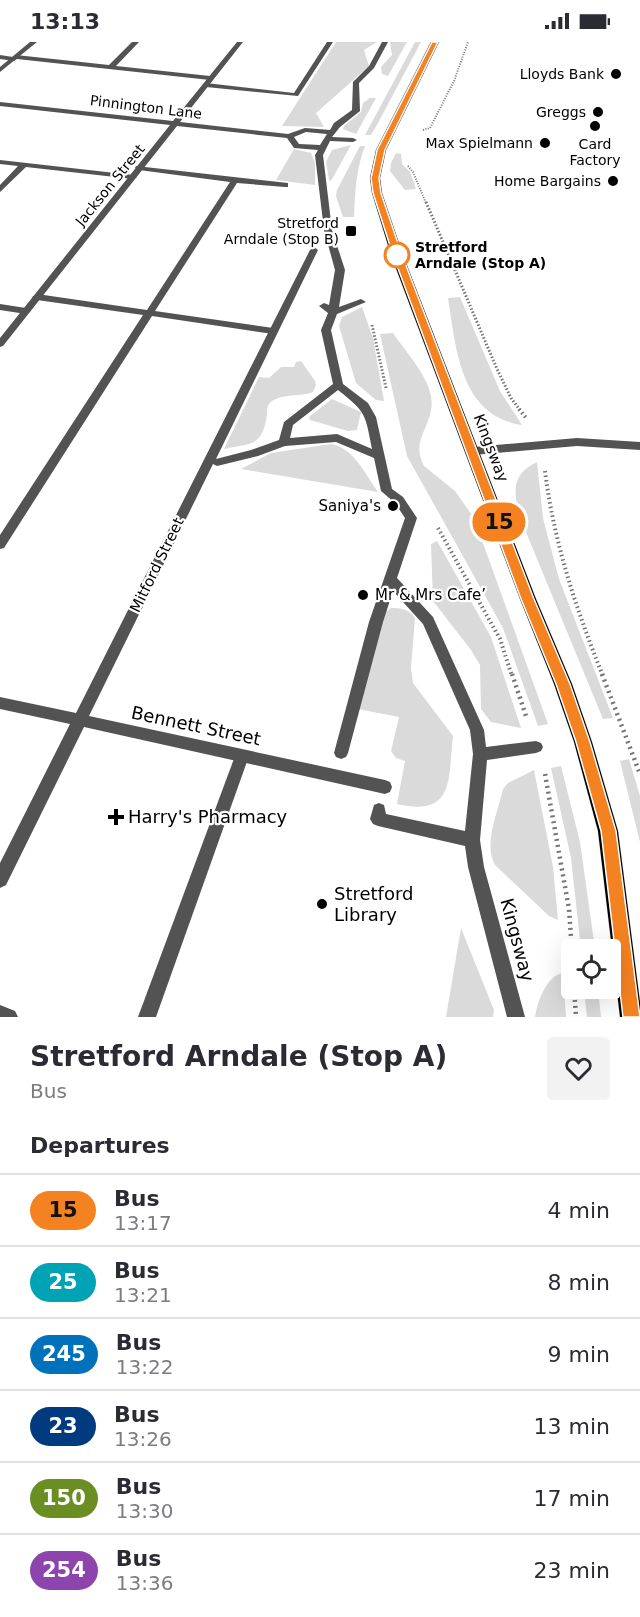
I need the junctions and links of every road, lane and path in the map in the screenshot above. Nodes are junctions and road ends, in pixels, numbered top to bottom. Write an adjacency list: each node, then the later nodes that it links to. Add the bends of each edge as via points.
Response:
1 (34, 42): 9 (street)
2 (136, 42): 10 (street)
3 (240, 42): 12 (street, Jackson Street)
4 (330, 42): 12 (street, via 296,95)
5 (385, 42): 17 (street, via 372,67 356,82 356,111)
6 (435, 42): 44 (main road, Kingsway, via 386,137 375,178 397,255)
7 (468, 42): 15 (path, via 430,128)
8 (0, 57): 9 (street)
9 (15, 58): 10 (street); 11 (street)
10 (111, 66): 12 (street)
11 (0, 70)
12 (208, 81): 14 (street, Jackson Street)
13 (0, 104): 14 (street, Pinnington Lane)
14 (176, 124): 16 (street, Pinnington Lane); 22 (street, Jackson Street)
15 (418, 131)
16 (289, 136): 17 (street, via 305,130); 17 (street, via 297,146)
17 (327, 140): 18 (street); 29 (street, via 320,155)
18 (353, 140)
19 (0, 162): 21 (street)
20 (405, 163): 42 (path, via 413,172 497,369)
21 (25, 164): 23 (street); 26 (street)
22 (140, 168): 23 (street, Jackson Street); 24 (street)
23 (133, 177): 30 (street, Jackson Street)
24 (235, 180): 25 (street); 35 (street)
25 (285, 185)
26 (0, 190)
27 (314, 250): 37 (street, Mitford Street)
28 (345, 250): 29 (street)
29 (334, 254): 33 (street, via 340,270)
30 (37, 297): 34 (street, Jackson Street); 35 (street)
31 (361, 302): 33 (street)
32 (0, 307): 34 (street)
33 (329, 309): 39 (street, via 326,330)
34 (26, 310): 38 (street, Jackson Street)
35 (150, 313): 37 (street); 48 (street)
36 (371, 321): 40 (path)
37 (273, 331): 51 (street, Mitford Street)
38 (0, 344)
39 (338, 385): 41 (street, via 288,424); 45 (street, via 364,405 371,417)
40 (387, 395)
41 (284, 442): 45 (street, via 337,438); 46 (street)
42 (539, 444): 43 (street, via 606,441); 44 (street); 56 (path, via 551,521 579,620)
43 (640, 446)
44 (473, 450): 68 (main road, Kingsway, via 563,684 608,831)
45 (379, 456): 49 (street, via 387,491 411,518)
46 (216, 462)
47 (435, 522): 52 (path, via 500,639)
48 (0, 545)
49 (391, 580): 53 (street); 54 (street, Kingsway, via 428,621 477,730)
50 (0, 703): 51 (street, Bennett Street)
51 (79, 721): 55 (street, Bennett Street); 60 (street, Mitford Street)
52 (536, 747): 54 (street); 61 (path, via 544,769)
53 (341, 753)
54 (480, 754): 59 (street, Kingsway)
55 (242, 756): 57 (street, Bennett Street); 65 (street)
56 (640, 774)
57 (384, 786)
58 (379, 810): 59 (street, via 378,819)
59 (472, 840): 66 (street, Kingsway)
60 (0, 880)
61 (571, 939)
62 (575, 999): 67 (path)
63 (0, 1014): 64 (street)
64 (9, 1017)
65 (147, 1017)
66 (516, 1017)
67 (576, 1017)
68 (631, 1017)

